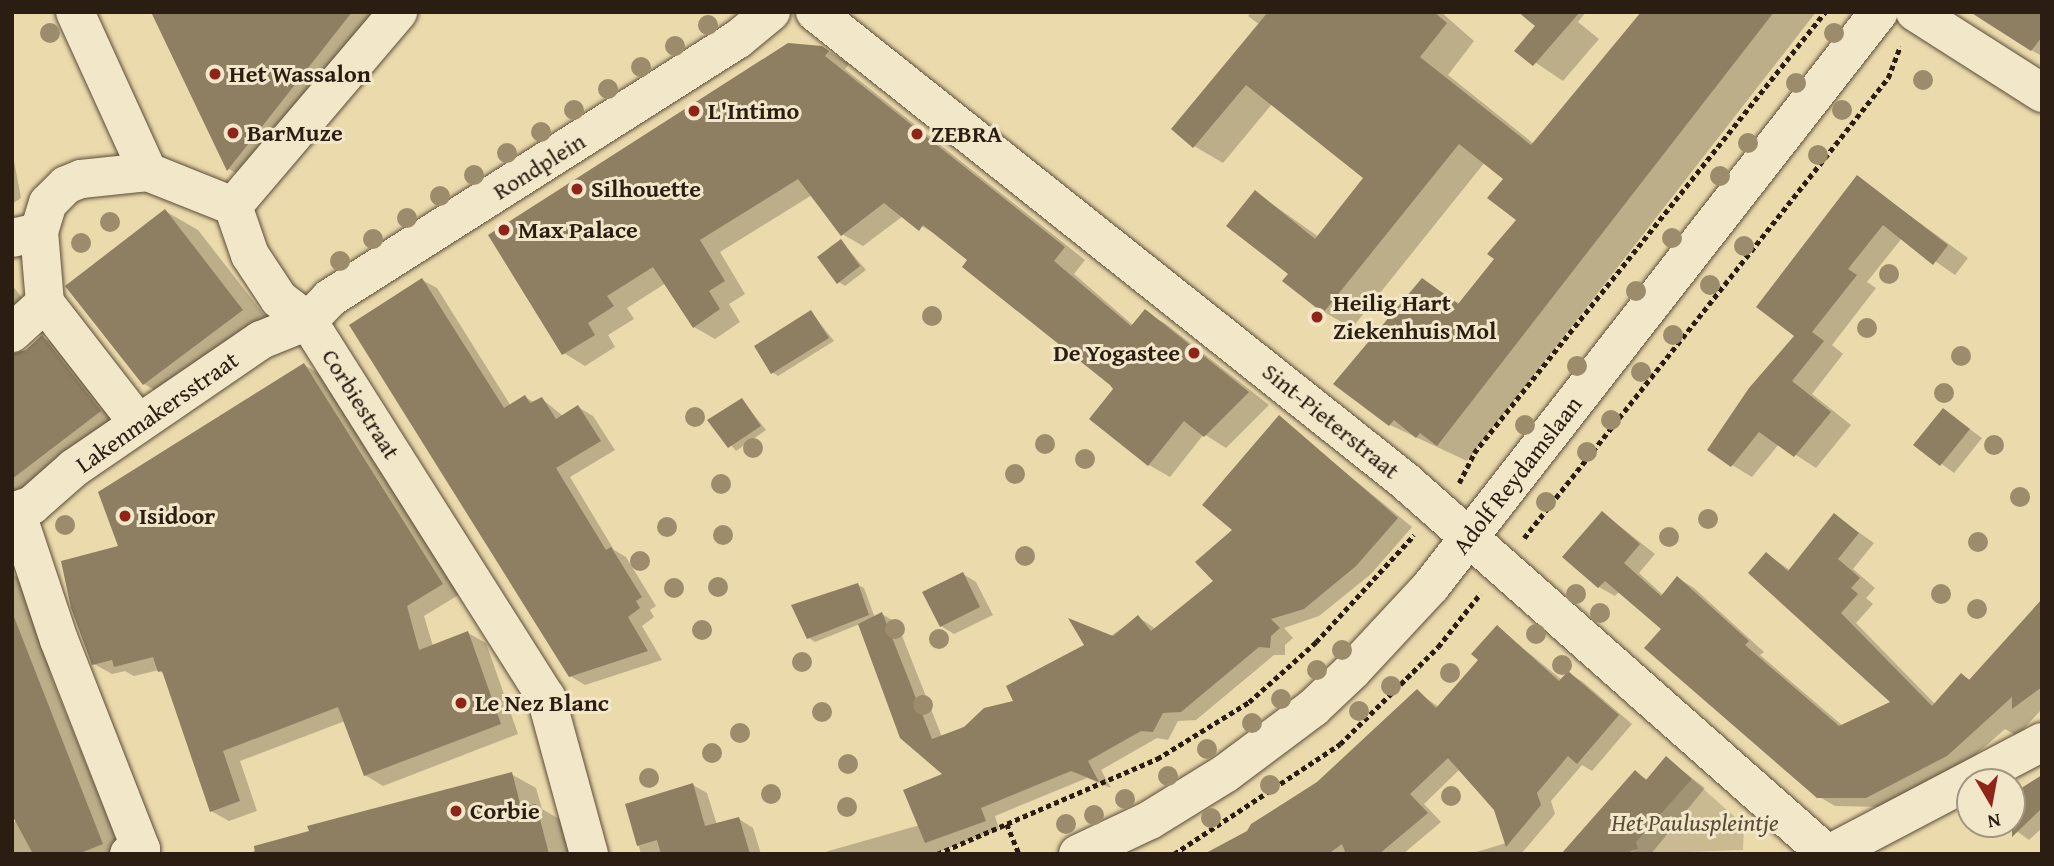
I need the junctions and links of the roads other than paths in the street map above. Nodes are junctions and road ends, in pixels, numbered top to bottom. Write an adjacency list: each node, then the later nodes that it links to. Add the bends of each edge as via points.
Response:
1 (75, 12): 8 (street)
2 (398, 12): 9 (street)
3 (771, 12): 12 (street, Rondplein, via 737,40 330,298)
4 (815, 12): 16 (street, Sint-Pieterstraat, via 1129,258)
5 (1879, 12): 16 (street, Adolf Reydamslaan)
6 (1915, 12): 7 (street)
7 (2042, 93)
8 (148, 173): 9 (street); 10 (street, via 93,177 66,185)
9 (233, 205): 12 (street, Corbiestraat, via 250,255 279,299)
10 (26, 235): 11 (street)
11 (45, 303): 13 (street); 14 (street)
12 (309, 321): 14 (street, Lakenmakersstraat, via 261,340); 19 (street, Corbiestraat, via 546,697)
13 (12, 333)
14 (138, 423): 15 (street, Lakenmakersstraat, via 74,468 32,505)
15 (14, 511): 18 (street, via 141,849)
16 (1469, 538): 20 (street, Adolf Reydamslaan, via 1421,597 1313,708 1226,774 1150,820); 21 (street, Sint-Pieterstraat)
17 (2042, 741): 21 (street)
18 (129, 854)
19 (589, 854)
20 (1078, 854)
21 (1828, 854)

